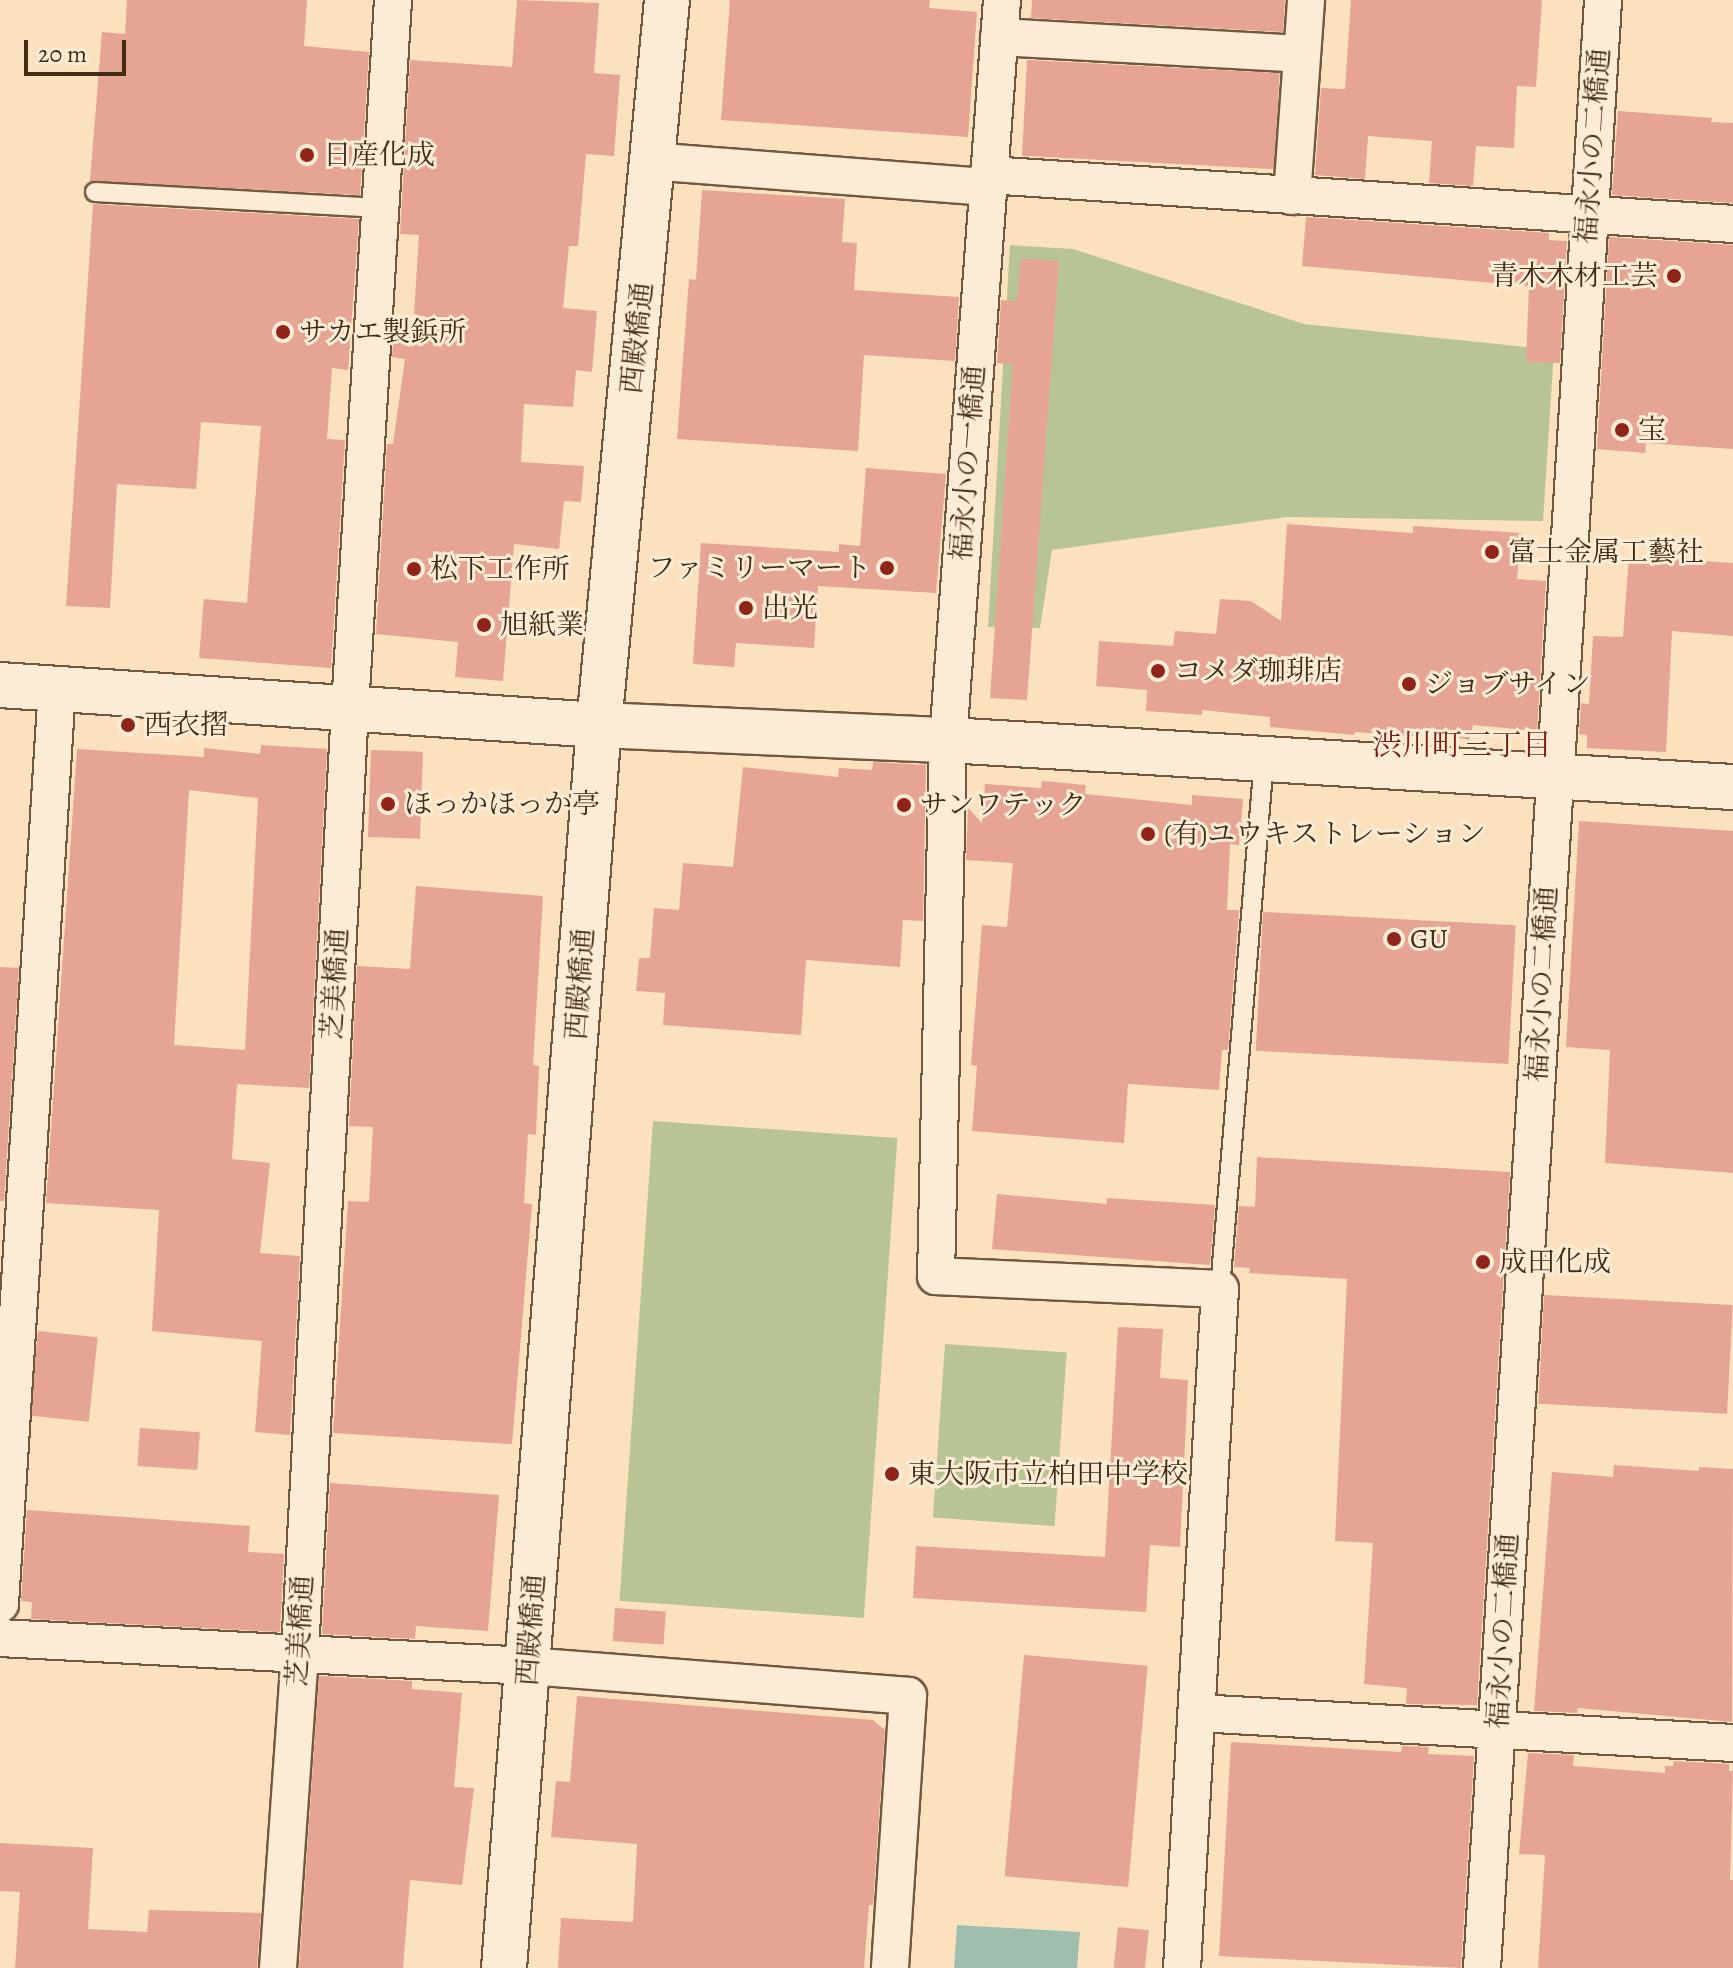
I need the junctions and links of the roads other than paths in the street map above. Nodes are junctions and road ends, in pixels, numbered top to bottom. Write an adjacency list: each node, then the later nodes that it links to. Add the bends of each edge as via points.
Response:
1 (393, 0): 12 (street, 芝美橋通)
2 (667, 0): 8 (street, 西殿橋通)
3 (1002, 0): 6 (street, 福永小の一橋通)
4 (1306, 0): 7 (street)
5 (1603, 0): 13 (street, 福永小の二橋通)
6 (999, 37): 7 (street); 9 (street, 福永小の一橋通)
7 (1301, 54): 11 (street)
8 (654, 168): 9 (street, via 662,162); 18 (street, 西殿橋通)
9 (988, 181): 11 (street); 19 (street, 福永小の一橋通)
10 (95, 192): 12 (lane)
11 (1292, 196): 13 (street)
12 (380, 208): 17 (street, 芝美橋通)
13 (1589, 215): 14 (street); 21 (street, 福永小の二橋通)
14 (1733, 224)
15 (0, 685): 16 (street)
16 (57, 689): 17 (street); 24 (street)
17 (350, 707): 18 (street); 26 (street, 芝美橋通)
18 (599, 725): 19 (street); 27 (street, 西殿橋通)
19 (948, 740): 20 (street); 23 (street, 福永小の一橋通, via 936,1276)
20 (1264, 759): 21 (street); 23 (lane)
21 (1555, 775): 22 (street); 29 (street, 福永小の二橋通)
22 (1733, 787)
23 (1220, 1289): 28 (street)
24 (0, 1604)
25 (0, 1638): 26 (street)
26 (300, 1652): 27 (street); 31 (street, 芝美橋通)
27 (529, 1666): 32 (street, 西殿橋通); 33 (street, via 908,1696)
28 (1197, 1713): 29 (street); 34 (street)
29 (1497, 1731): 30 (street); 35 (street, 福永小の二橋通)
30 (1733, 1743)
31 (278, 1968)
32 (504, 1968)
33 (890, 1968)
34 (1182, 1968)
35 (1482, 1968)

